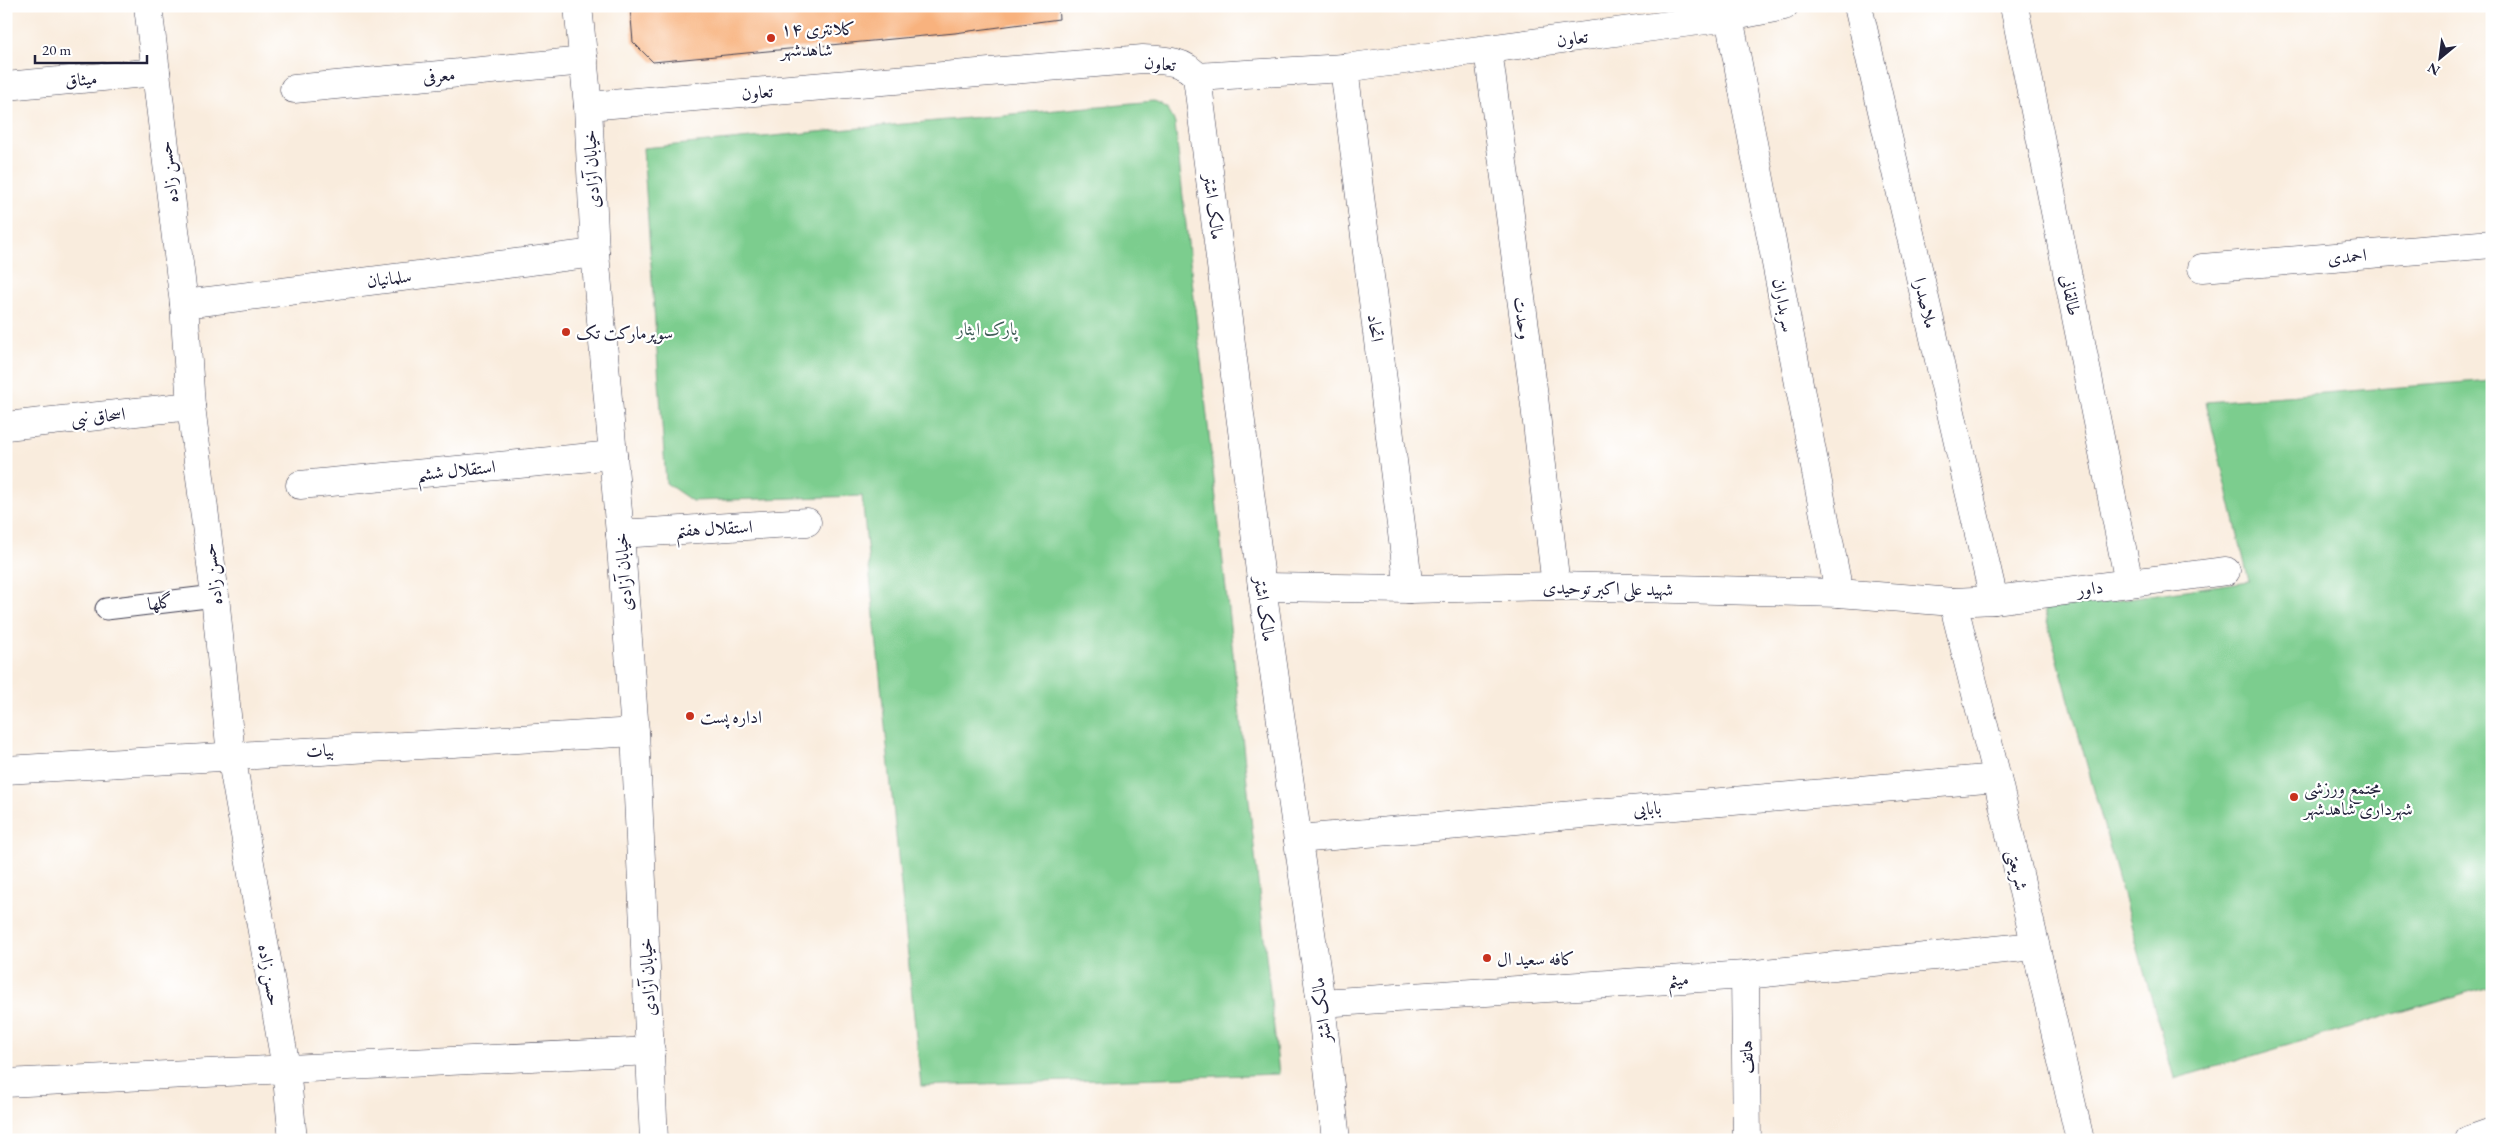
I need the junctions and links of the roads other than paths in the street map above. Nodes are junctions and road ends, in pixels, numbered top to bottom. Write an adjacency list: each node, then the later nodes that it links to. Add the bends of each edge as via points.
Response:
1 (148, 6): 10 (street, حسن زاده)
2 (578, 6): 8 (street, خیابان آزادی)
3 (1784, 6): 6 (street, تعاون)
4 (1858, 6): 32 (street, ملاصدرا)
5 (2014, 6): 26 (street, طالقانی)
6 (1729, 17): 7 (street, تعاون); 30 (street, سربداران)
7 (1488, 50): 9 (street, تعاون); 27 (street, وحدت)
8 (584, 62): 13 (street, معرفی); 14 (street, خیابان آزادی)
9 (1344, 68): 11 (street, تعاون); 29 (street, اتحاد)
10 (156, 72): 12 (street, میثاق); 18 (street, حسن زاده)
11 (1197, 77): 14 (street, تعاون, via 1192,69 1182,64 1143,59); 28 (street, مالک اشتر)
12 (6, 86)
13 (294, 89)
14 (588, 106): 16 (street, خیابان آزادی)
15 (2492, 244): 17 (street, احمدی)
16 (595, 252): 18 (street, سلمانیان); 21 (street, خیابان آزادی)
17 (2202, 268)
18 (184, 304): 19 (street, حسن زاده)
19 (191, 406): 20 (street, اسحاق نبی); 31 (street, حسن زاده)
20 (6, 426)
21 (613, 455): 22 (street, استقلال ششم); 24 (street, خیابان آزادی)
22 (300, 485)
23 (807, 522): 24 (street, استقلال هفتم)
24 (620, 534): 35 (street, خیابان آزادی)
25 (2226, 571): 26 (street, داور)
26 (2129, 583): 32 (street, داور)
27 (1556, 586): 29 (street, شهید علی اکبر توحیدی); 30 (street, شهید علی اکبر توحیدی)
28 (1262, 587): 29 (street, شهید علی اکبر توحیدی); 39 (street, مالک اشتر)
29 (1409, 589)
30 (1839, 593): 33 (street, شهید علی اکبر توحیدی)
31 (215, 596): 34 (lane, گلها); 36 (street, حسن زاده)
32 (1994, 600): 33 (street, داور)
33 (1953, 602): 38 (street, شریعتی)
34 (106, 609)
35 (635, 732): 36 (street, بیات); 43 (street, خیابان آزادی)
36 (231, 755): 37 (street, بیات); 44 (street, حسن زاده)
37 (6, 770)
38 (1997, 778): 39 (street, بابایی); 40 (street, شریعتی)
39 (1298, 838): 42 (street, مالک اشتر)
40 (2035, 946): 41 (street, میثم); 51 (street, شریعتی)
41 (1745, 975): 42 (street, میثم); 50 (street, هاتف)
42 (1321, 1003): 49 (street, مالک اشتر)
43 (651, 1050): 44 (street); 48 (street, خیابان آزادی)
44 (286, 1068): 45 (street); 47 (street, حسن زاده)
45 (6, 1083)
46 (2492, 1132): 52 (street)
47 (293, 1140)
48 (654, 1140)
49 (1336, 1140)
50 (1747, 1140)
51 (2080, 1140)
52 (2469, 1140)

